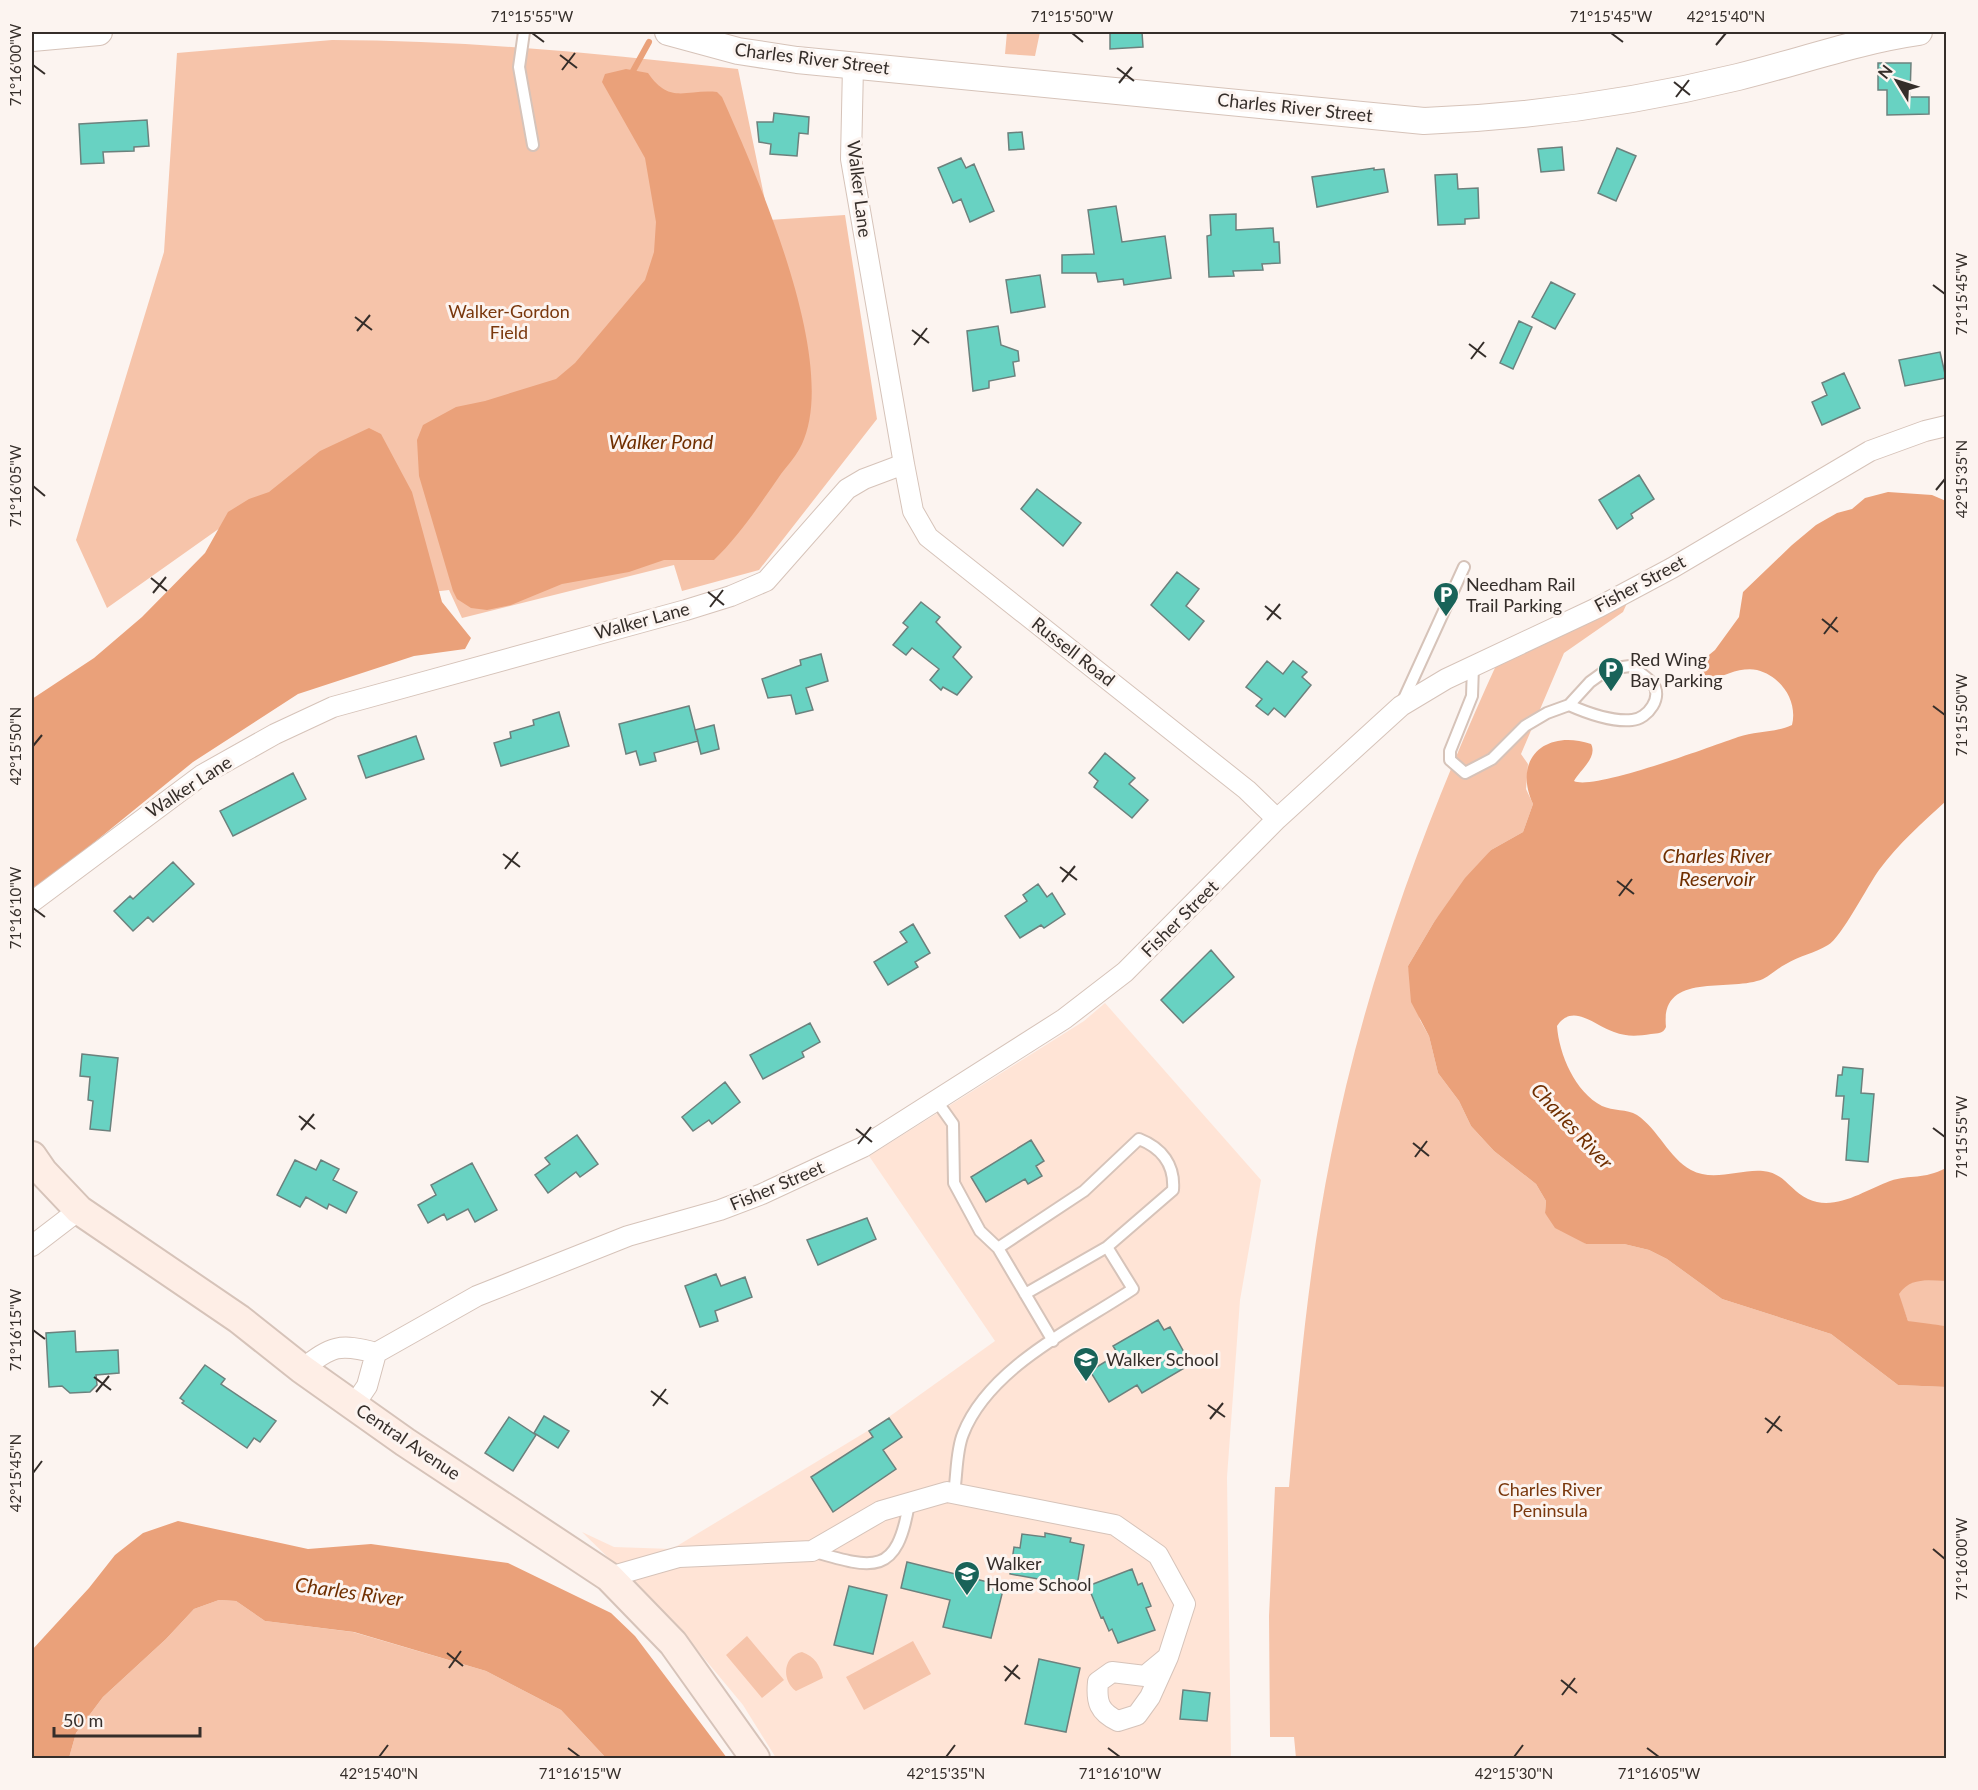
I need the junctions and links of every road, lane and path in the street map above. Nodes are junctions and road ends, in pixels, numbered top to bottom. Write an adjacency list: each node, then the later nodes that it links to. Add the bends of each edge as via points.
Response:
1 (99, 32): 5 (street)
2 (524, 32): 7 (lane, via 519,67)
3 (1919, 32): 6 (street, Charles River Street, via 1828,51 1656,96 1495,118 1424,121)
4 (683, 33): 6 (street, Charles River Street, via 738,51)
5 (32, 38)
6 (853, 66): 9 (street, Walker Lane, via 851,159)
7 (533, 145)
8 (1947, 426): 11 (street, Fisher Street, via 1870,451 1630,590)
9 (904, 464): 14 (street, Russell Road, via 913,511 928,537 1247,790); 15 (street, Walker Lane, via 848,489 766,581 697,606 333,707 202,775)
10 (1464, 567): 13 (lane)
11 (1473, 666): 12 (lane, via 1472,696 1450,751 1450,760 1465,773 1492,759 1525,726); 13 (street, Fisher Street)
12 (1569, 705): 12 (lane, via 1590,681 1608,669 1630,666 1653,683 1656,694 1648,712 1632,720)
13 (1401, 706): 14 (street, Fisher Street)
14 (1277, 819): 16 (street, Fisher Street, via 1118,978 1064,1019)
15 (32, 902)
16 (936, 1100): 21 (lane, via 952,1125 954,1183 980,1231); 24 (street, Fisher Street, via 863,1147 805,1175 720,1210 568,1258 477,1296)
17 (32, 1156): 18 (main road, Central Avenue)
18 (79, 1210): 19 (street); 25 (main road, Central Avenue, via 239,1319)
19 (32, 1246)
20 (1107, 1246): 21 (lane, via 1173,1190 1174,1176 1165,1155 1139,1139 1084,1191); 22 (lane); 23 (lane, via 1133,1289)
21 (998, 1248): 22 (lane)
22 (1025, 1294): 23 (lane)
23 (1053, 1341): 27 (lane, via 1013,1368 983,1399 962,1435)
24 (376, 1353): 25 (street, via 348,1346 324,1353); 26 (street, via 367,1386)
25 (302, 1369): 26 (main road, Central Avenue)
26 (354, 1405): 30 (main road, Central Avenue)
27 (954, 1493): 28 (street); 31 (street, via 1114,1525 1158,1555 1185,1604)
28 (909, 1503): 29 (street, via 881,1511); 29 (lane, via 904,1530 891,1554 880,1562 860,1565)
29 (812, 1551): 30 (street, via 679,1557)
30 (609, 1577): 32 (main road, Central Avenue, via 673,1643)
31 (1168, 1657)
32 (754, 1758)

